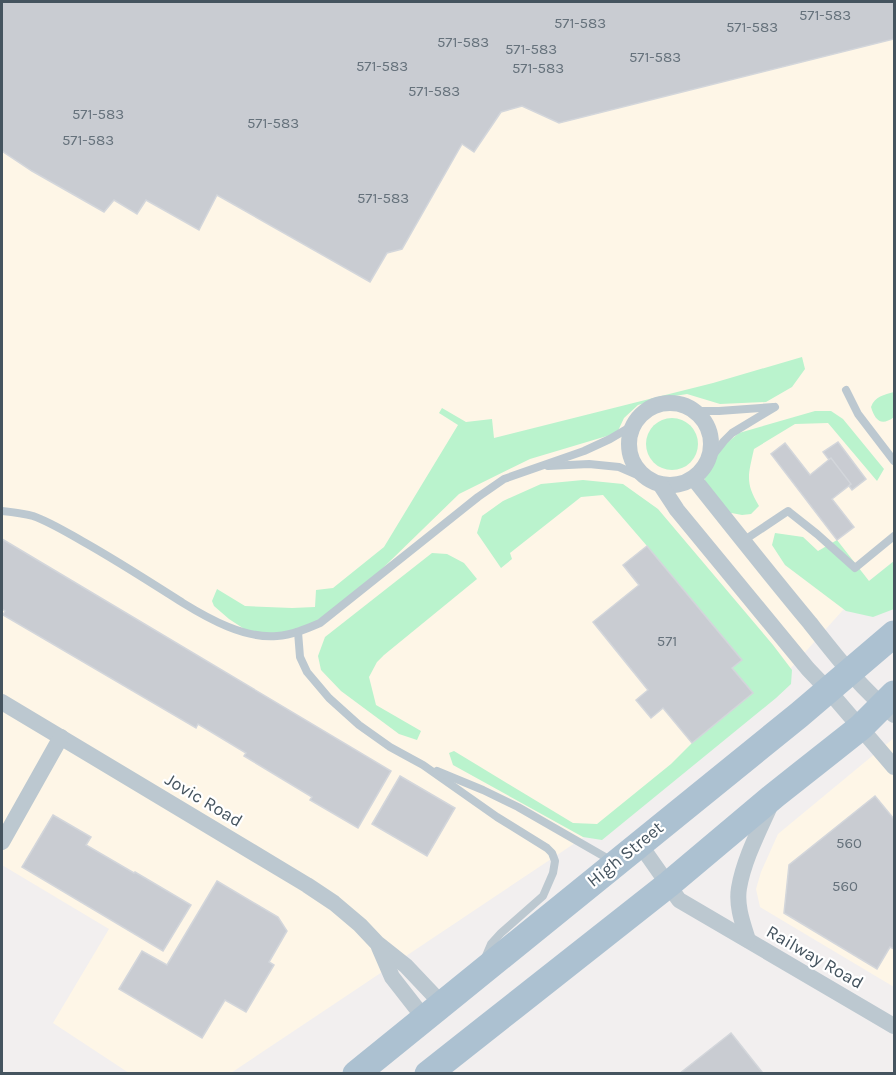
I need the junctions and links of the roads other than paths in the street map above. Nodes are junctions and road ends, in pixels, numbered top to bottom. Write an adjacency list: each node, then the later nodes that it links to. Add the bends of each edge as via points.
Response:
1 (846, 390): 5 (lane, via 858,414)
2 (696, 411): 3 (street, via 673,402 660,404 649,408); 4 (street, via 711,434); 4 (lane, via 775,407 732,433)
3 (632, 426): 6 (lane, via 584,451); 8 (street, via 629,450 633,462 640,473)
4 (709, 460): 7 (street)
5 (894, 461)
6 (535, 467): 8 (lane, via 620,467); 12 (lane, via 504,479 478,496 320,623)
7 (694, 479): 8 (street, via 671,486); 11 (street)
8 (654, 482): 15 (street)
9 (2, 511): 12 (lane, via 19,512 52,524 225,626 276,637)
10 (894, 536): 11 (lane, via 855,568 788,511)
11 (743, 541): 14 (street)
12 (298, 632): 20 (lane, via 300,657 307,672 329,698 359,725)
13 (894, 634): 14 (main road, High Street)
14 (849, 671): 15 (main road, High Street); 17 (street)
15 (828, 690): 18 (street); 24 (main road, High Street)
16 (2, 702): 19 (street, Jovic Road)
17 (890, 705): 18 (main road)
18 (861, 727): 21 (street); 22 (main road)
19 (62, 737): 23 (street); 29 (street, Jovic Road, via 334,903 377,943 392,977)
20 (423, 765): 25 (lane, via 518,807); 28 (lane, via 547,848 555,861 543,896 491,944)
21 (894, 767)
22 (775, 795): 26 (main road); 27 (street, Railway Road, via 747,857 739,890 740,914)
23 (2, 842)
24 (639, 843): 25 (main road, High Street); 26 (street, Railway Road)
25 (615, 862): 28 (main road, High Street)
26 (669, 884): 27 (street, Railway Road, via 679,900); 32 (main road)
27 (748, 940): 30 (street, Railway Road)
28 (479, 973): 29 (main road, High Street)
29 (433, 1011): 31 (main road, High Street)
30 (894, 1026)
31 (356, 1074)
32 (428, 1074)

